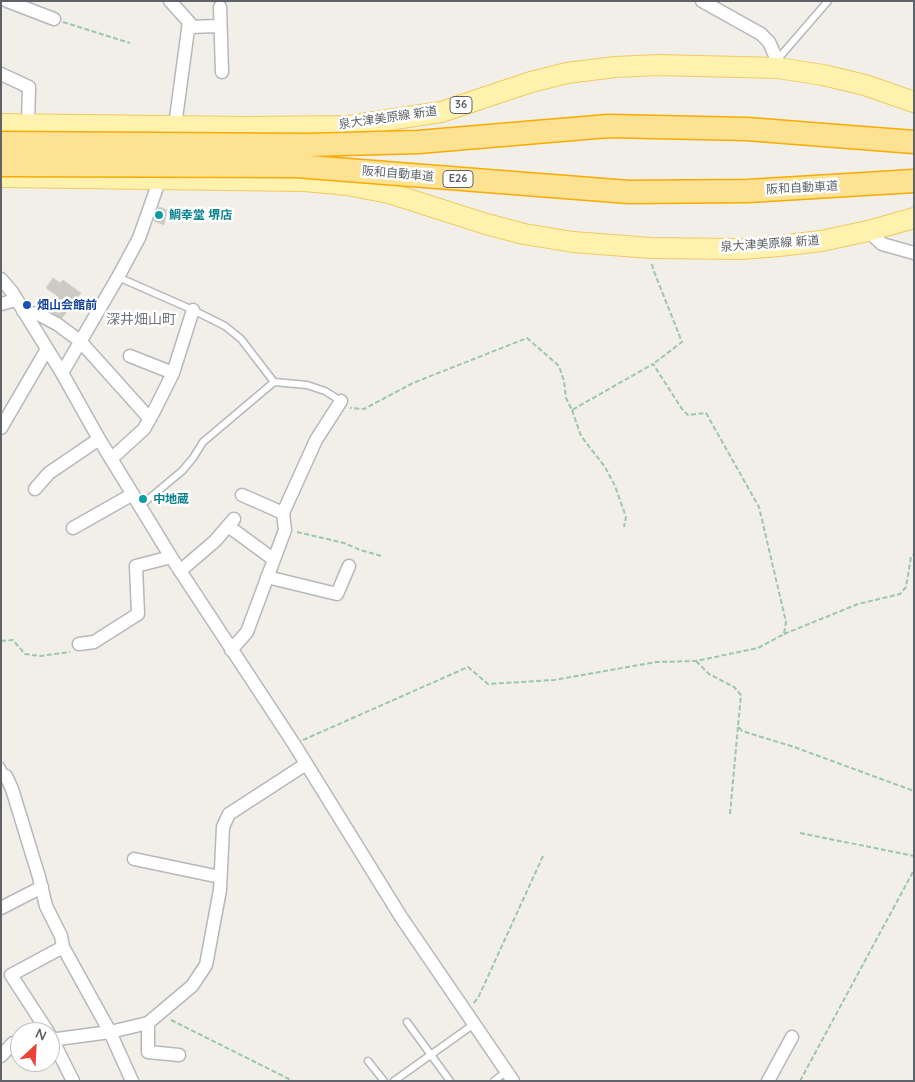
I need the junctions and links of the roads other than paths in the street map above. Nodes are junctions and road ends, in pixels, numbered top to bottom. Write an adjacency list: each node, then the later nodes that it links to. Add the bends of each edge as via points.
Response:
1 (7, 1): 6 (street)
2 (170, 1): 8 (street, via 189,22)
3 (702, 1): 9 (street, via 761,34 769,42)
4 (828, 1): 9 (lane)
5 (220, 7): 7 (street)
6 (54, 19)
7 (219, 26): 8 (street); 10 (street)
8 (188, 27): 15 (street)
9 (777, 64): 12 (main road, 泉大津美原線 新道 / 36, via 865,85); 15 (main road, 泉大津美原線 新道 / 36, via 659,65 567,73 441,112 348,126)
10 (222, 72)
11 (1, 74): 14 (street, via 29,87)
12 (914, 102)
13 (1, 124): 14 (main road, 泉大津美原線 新道 / 36)
14 (28, 124): 15 (main road, 泉大津美原線 新道 / 36)
15 (176, 126): 20 (street)
16 (914, 142): 17 (highway, bridge, via 747,129 608,126 418,142)
17 (1, 143)
18 (1, 165): 21 (highway, 阪和自動車道 / E26, bridge, via 296,166 629,192 748,191)
19 (1, 178): 20 (main road, 泉大津美原線 新道)
20 (160, 179): 23 (main road, 泉大津美原線 新道, via 347,185 389,193 524,234 612,247 779,246); 25 (street, via 139,238)
21 (914, 181)
22 (914, 218): 23 (main road, 泉大津美原線 新道)
23 (868, 231): 24 (street, via 882,244)
24 (914, 253)
25 (118, 277): 29 (lane); 31 (street)
26 (1, 279): 27 (street)
27 (15, 300): 28 (street); 30 (street)
28 (1, 304)
29 (194, 310): 35 (street); 36 (lane, via 226,326 241,339)
30 (23, 311): 31 (street, via 58,324); 32 (street)
31 (80, 341): 34 (street); 38 (street)
32 (47, 349): 34 (street); 39 (street)
33 (130, 356): 35 (street)
34 (62, 372): 40 (street)
35 (173, 373): 38 (street)
36 (274, 382): 37 (lane, via 307,385); 45 (lane, via 202,442 182,471)
37 (341, 401): 46 (street, via 316,440)
38 (150, 419): 41 (street, via 144,429)
39 (1, 428)
40 (99, 439): 41 (street); 42 (street, via 49,473)
41 (112, 459): 43 (street)
42 (35, 489)
43 (132, 494): 45 (street); 47 (street)
44 (242, 495): 46 (street)
45 (140, 506): 48 (street)
46 (283, 514): 49 (street, via 285,530)
47 (73, 528)
48 (171, 557): 51 (street); 53 (street, via 136,566 138,614 94,642)
49 (273, 559): 51 (street, via 231,523 216,541); 52 (street)
50 (349, 566): 52 (street, via 337,594)
51 (180, 571): 54 (street)
52 (267, 577): 54 (street, via 247,632)
53 (79, 644)
54 (231, 650): 55 (street)
55 (306, 764): 58 (street, via 229,814 223,827); 62 (street, via 401,917)
56 (4, 776): 59 (street)
57 (134, 859): 58 (street)
58 (220, 877): 65 (street, via 206,965 192,986)
59 (42, 887): 60 (street); 61 (street, via 46,906)
60 (1, 908)
61 (63, 947): 63 (street, via 12,975); 66 (street)
62 (471, 1019): 70 (lane); 75 (street)
63 (41, 1022)
64 (407, 1022): 70 (lane)
65 (148, 1023): 66 (street); 71 (street, via 148,1052)
66 (110, 1032): 67 (street); 77 (street)
67 (60, 1036)
68 (792, 1037): 82 (street)
69 (10, 1046): 72 (street)
70 (431, 1054): 79 (lane); 80 (lane)
71 (179, 1055)
72 (1, 1056)
73 (60, 1056): 76 (street)
74 (368, 1061): 78 (lane)
75 (510, 1076): 81 (lane)
76 (73, 1081)
77 (132, 1081)
78 (384, 1081)
79 (394, 1081)
80 (450, 1081)
81 (494, 1081)
82 (768, 1081)

